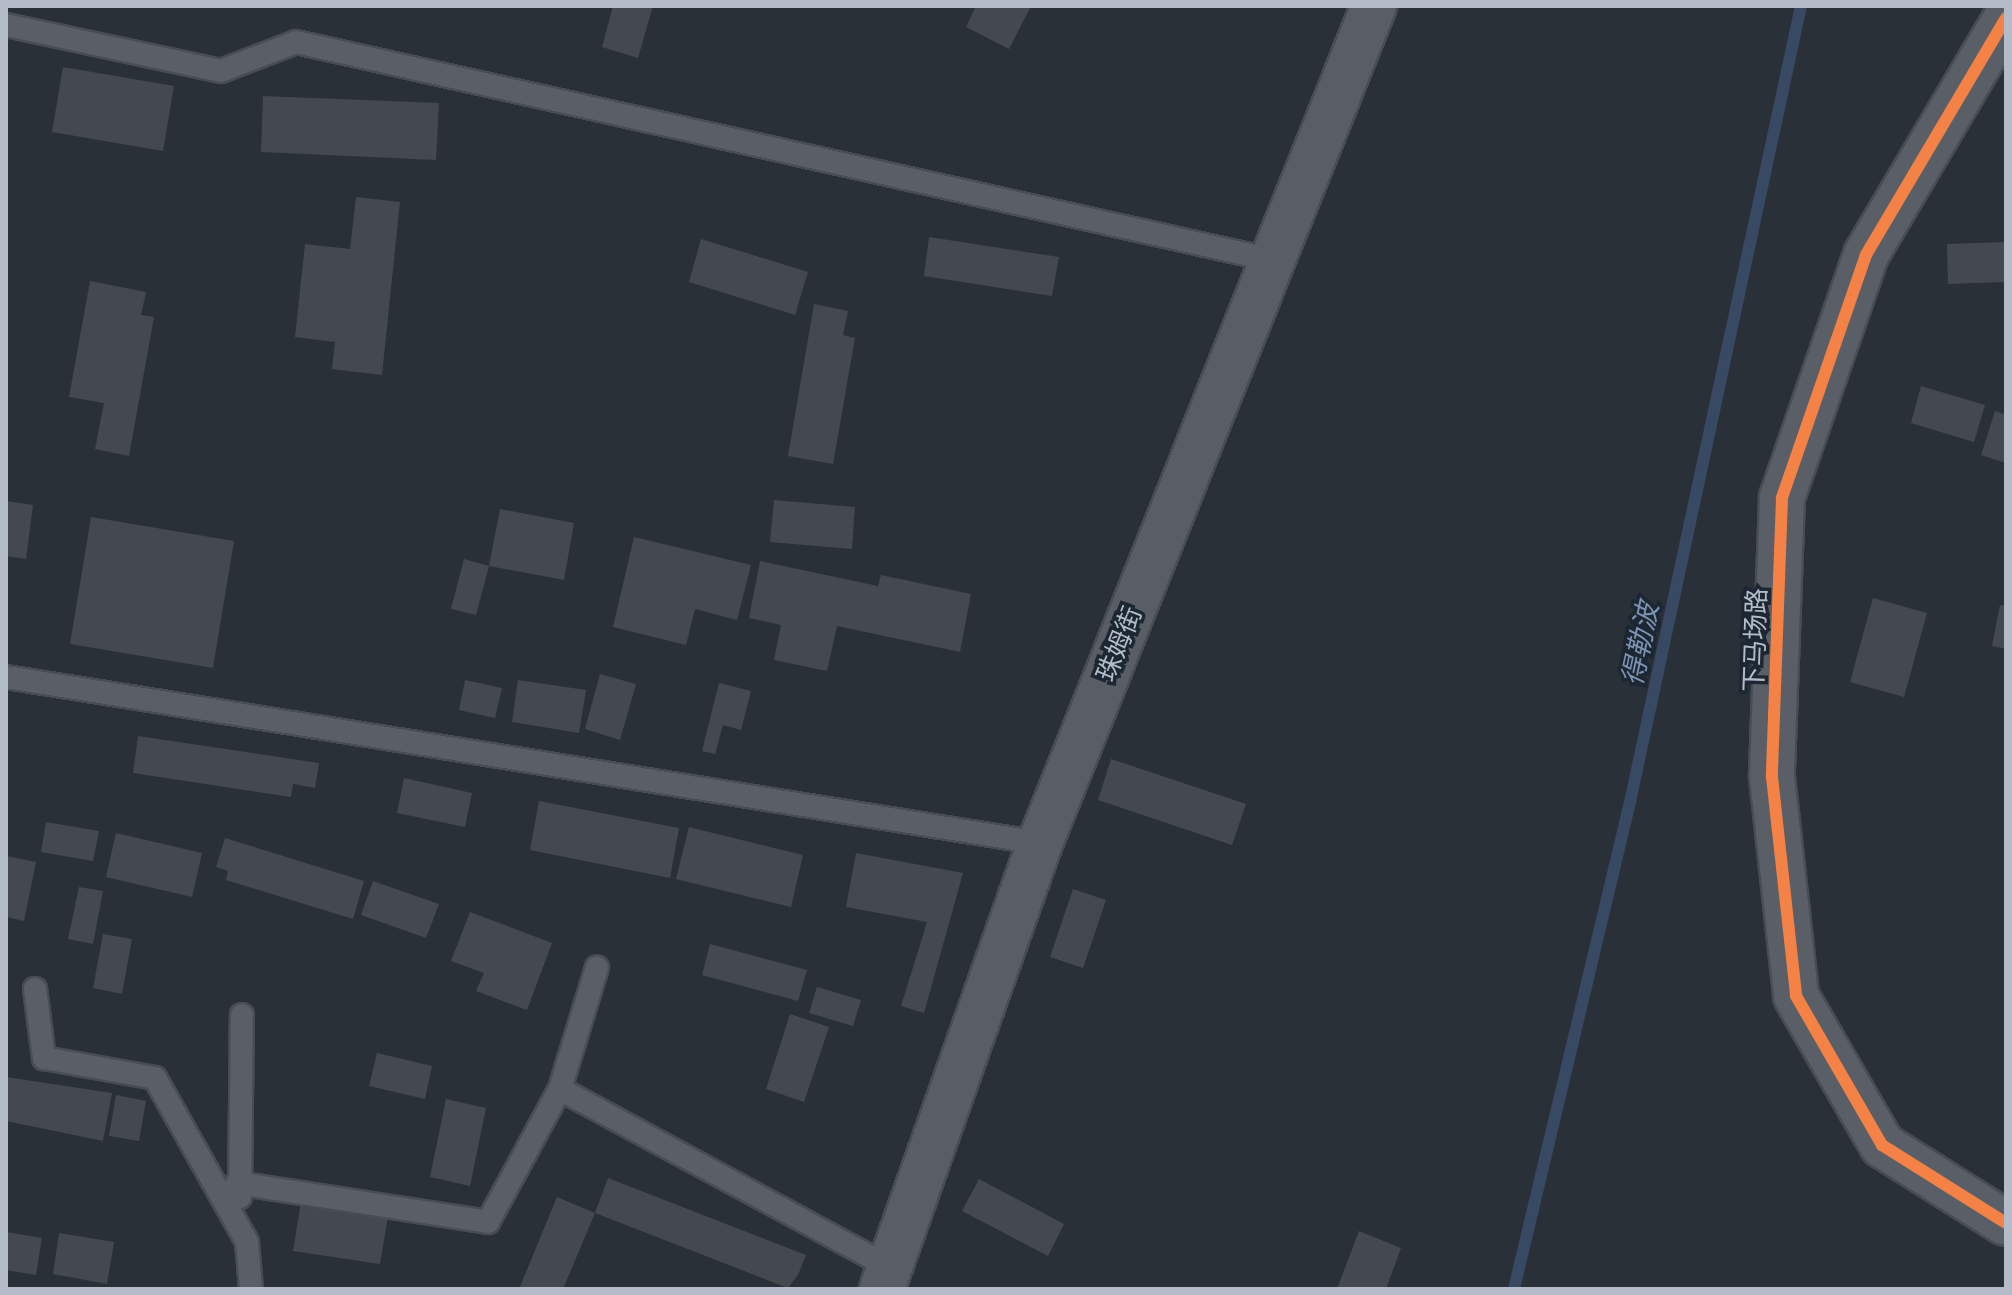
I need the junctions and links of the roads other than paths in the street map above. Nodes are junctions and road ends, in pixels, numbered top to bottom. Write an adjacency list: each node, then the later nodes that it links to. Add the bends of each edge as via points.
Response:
1 (1374, 6): 4 (main road, 珠姆街)
2 (2006, 18): 12 (street, 下马场路, via 1866,255 1782,498 1772,777 1796,996 1882,1145)
3 (6, 25): 4 (lane, via 221,71 296,42)
4 (1272, 260): 6 (main road, 珠姆街)
5 (6, 677): 6 (lane)
6 (1040, 843): 14 (main road, 珠姆街)
7 (597, 967): 10 (lane)
8 (35, 989): 13 (lane, via 44,1058 155,1078)
9 (242, 1015): 11 (lane)
10 (560, 1089): 11 (lane, via 488,1222); 14 (lane)
11 (237, 1183): 13 (lane)
12 (2006, 1223)
13 (247, 1242): 15 (lane)
14 (886, 1278)
15 (251, 1289)

